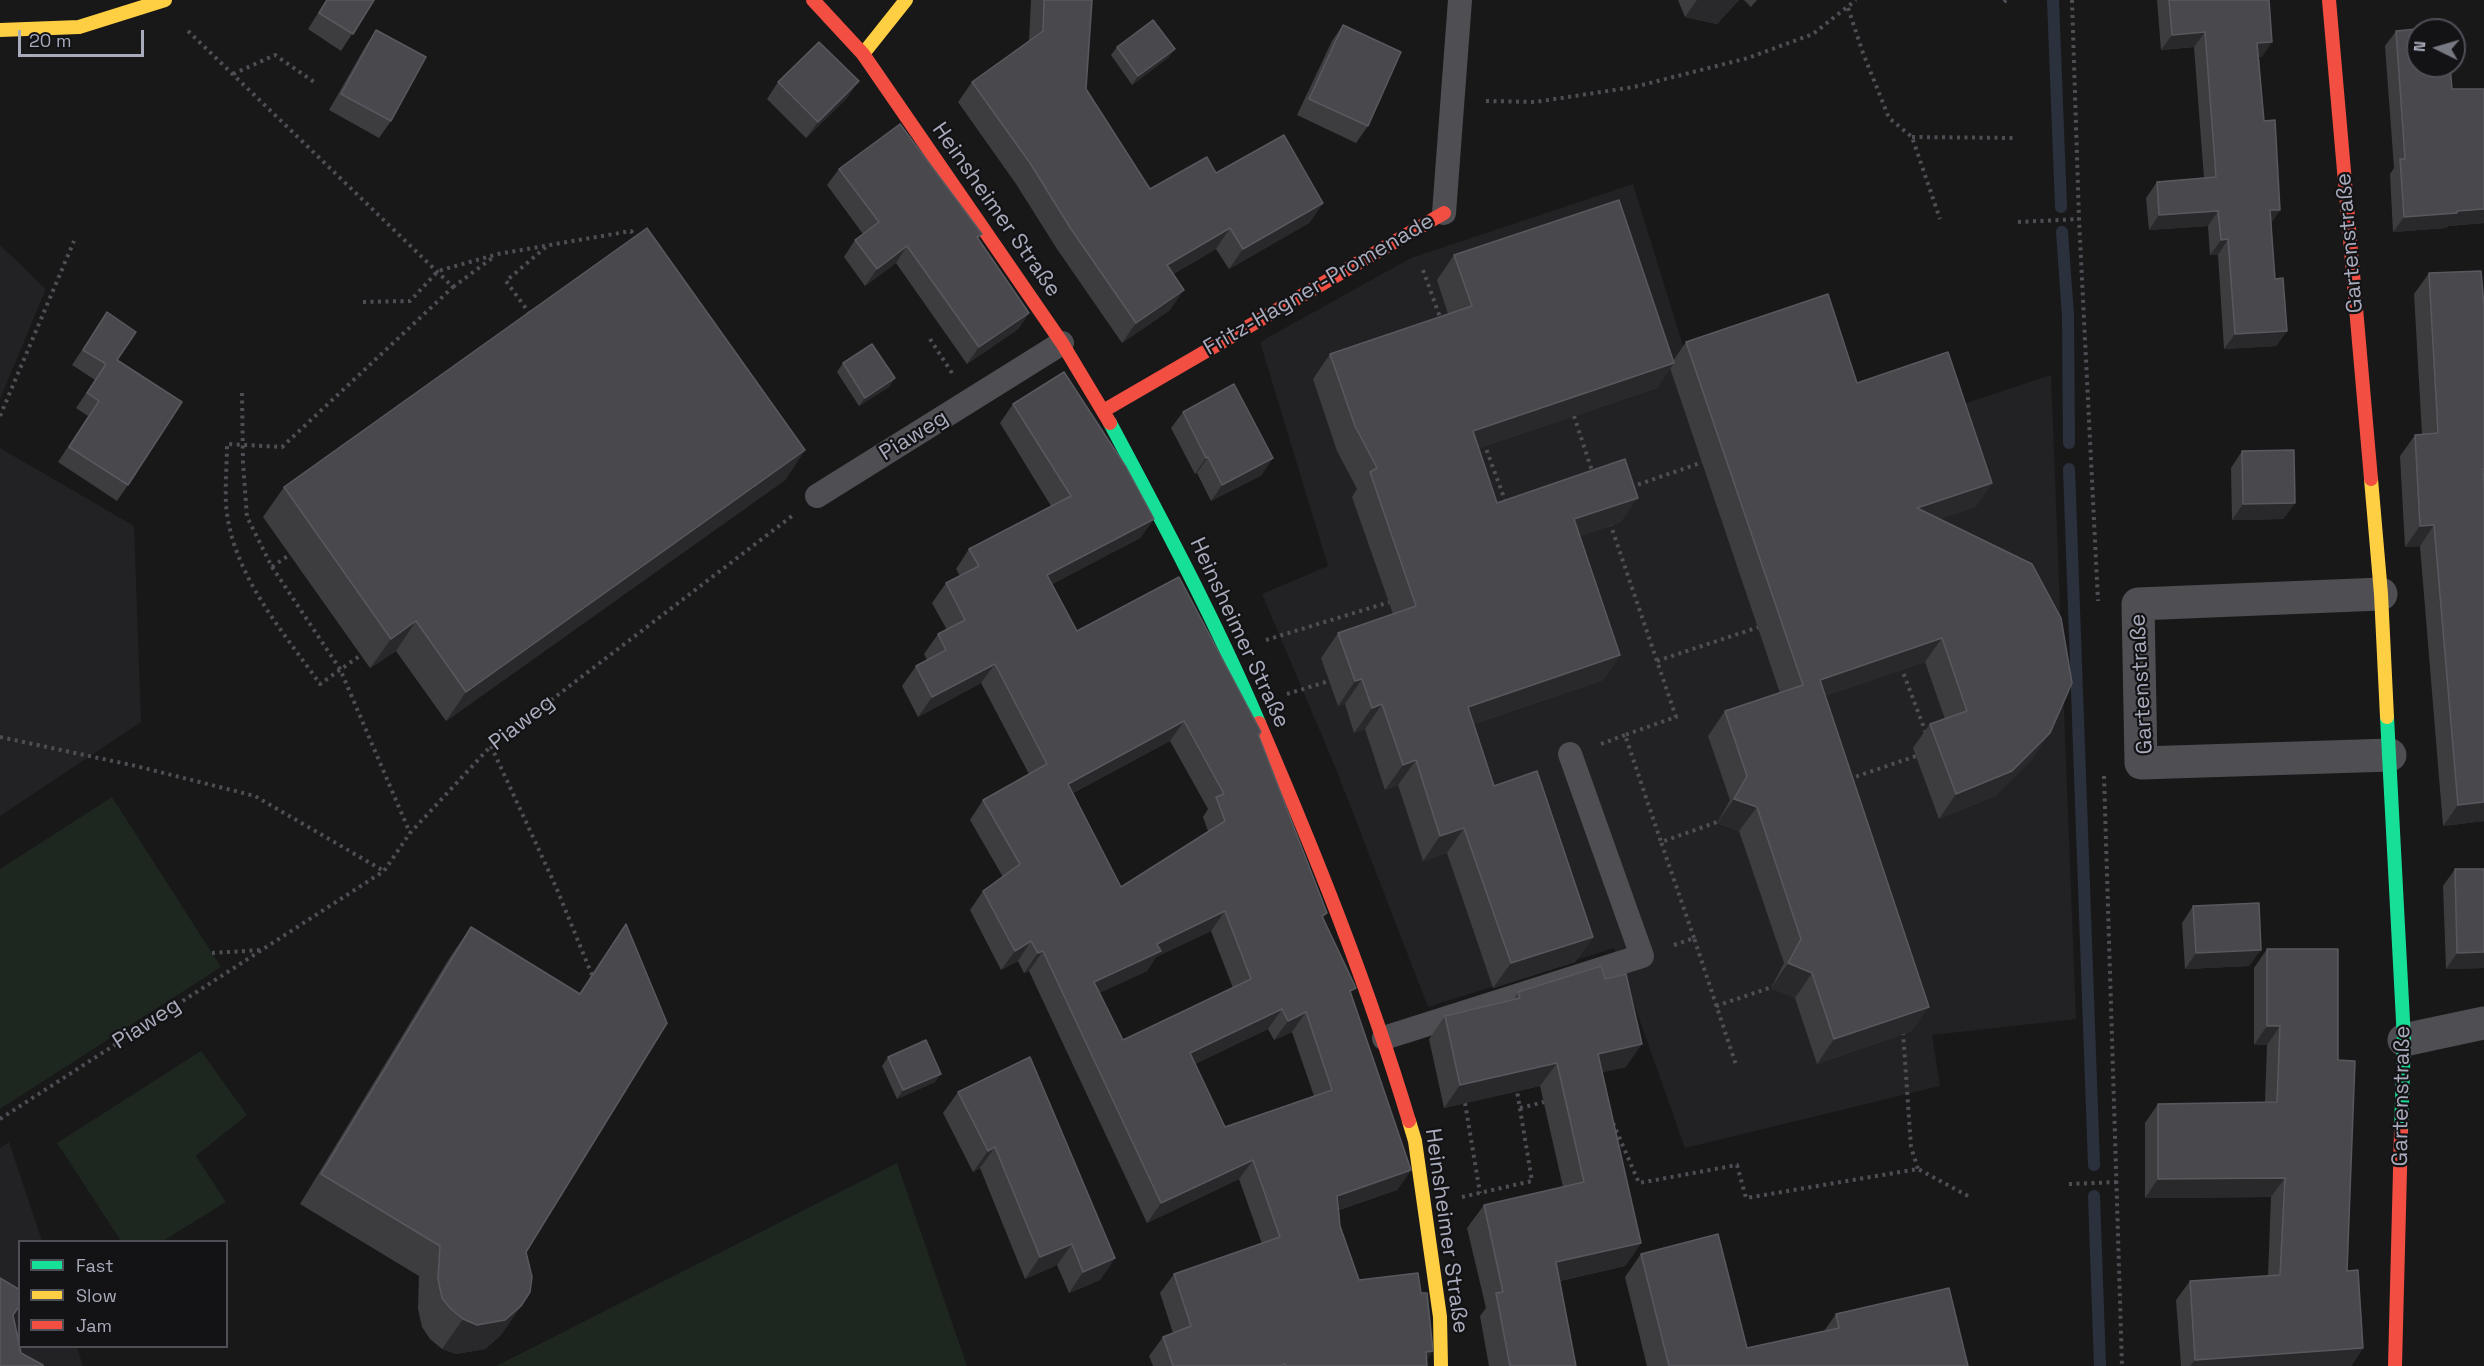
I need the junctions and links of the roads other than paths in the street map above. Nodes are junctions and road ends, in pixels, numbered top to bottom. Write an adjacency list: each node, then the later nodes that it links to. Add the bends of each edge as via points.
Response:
1 (813, 0): 7 (street, Heinsheimer Straße)
2 (906, 0): 7 (street)
3 (1460, 0): 8 (lane, Fritz-Hagner-Promenade)
4 (2329, 0): 12 (street, Gartenstraße)
5 (162, 1): 6 (street, via 79,27)
6 (0, 30)
7 (863, 54): 9 (street, Heinsheimer Straße)
8 (1444, 213): 10 (street, Fritz-Hagner-Promenade)
9 (1062, 343): 10 (street, Heinsheimer Straße); 11 (lane, Piaweg)
10 (1103, 411): 16 (street, Heinsheimer Straße, via 1180,553 1239,675)
11 (817, 496)
12 (2381, 594): 14 (street, Gartenstraße); 14 (street, Gartenstraße, via 2138,604 2141,763)
13 (1570, 754): 16 (lane, via 1642,956)
14 (2390, 755): 17 (street, Gartenstraße)
15 (2484, 1023): 17 (street)
16 (1384, 1038): 18 (street, Heinsheimer Straße, via 1414,1141 1440,1317)
17 (2404, 1040): 19 (street, Gartenstraße)
18 (1441, 1366)
19 (2395, 1366)

